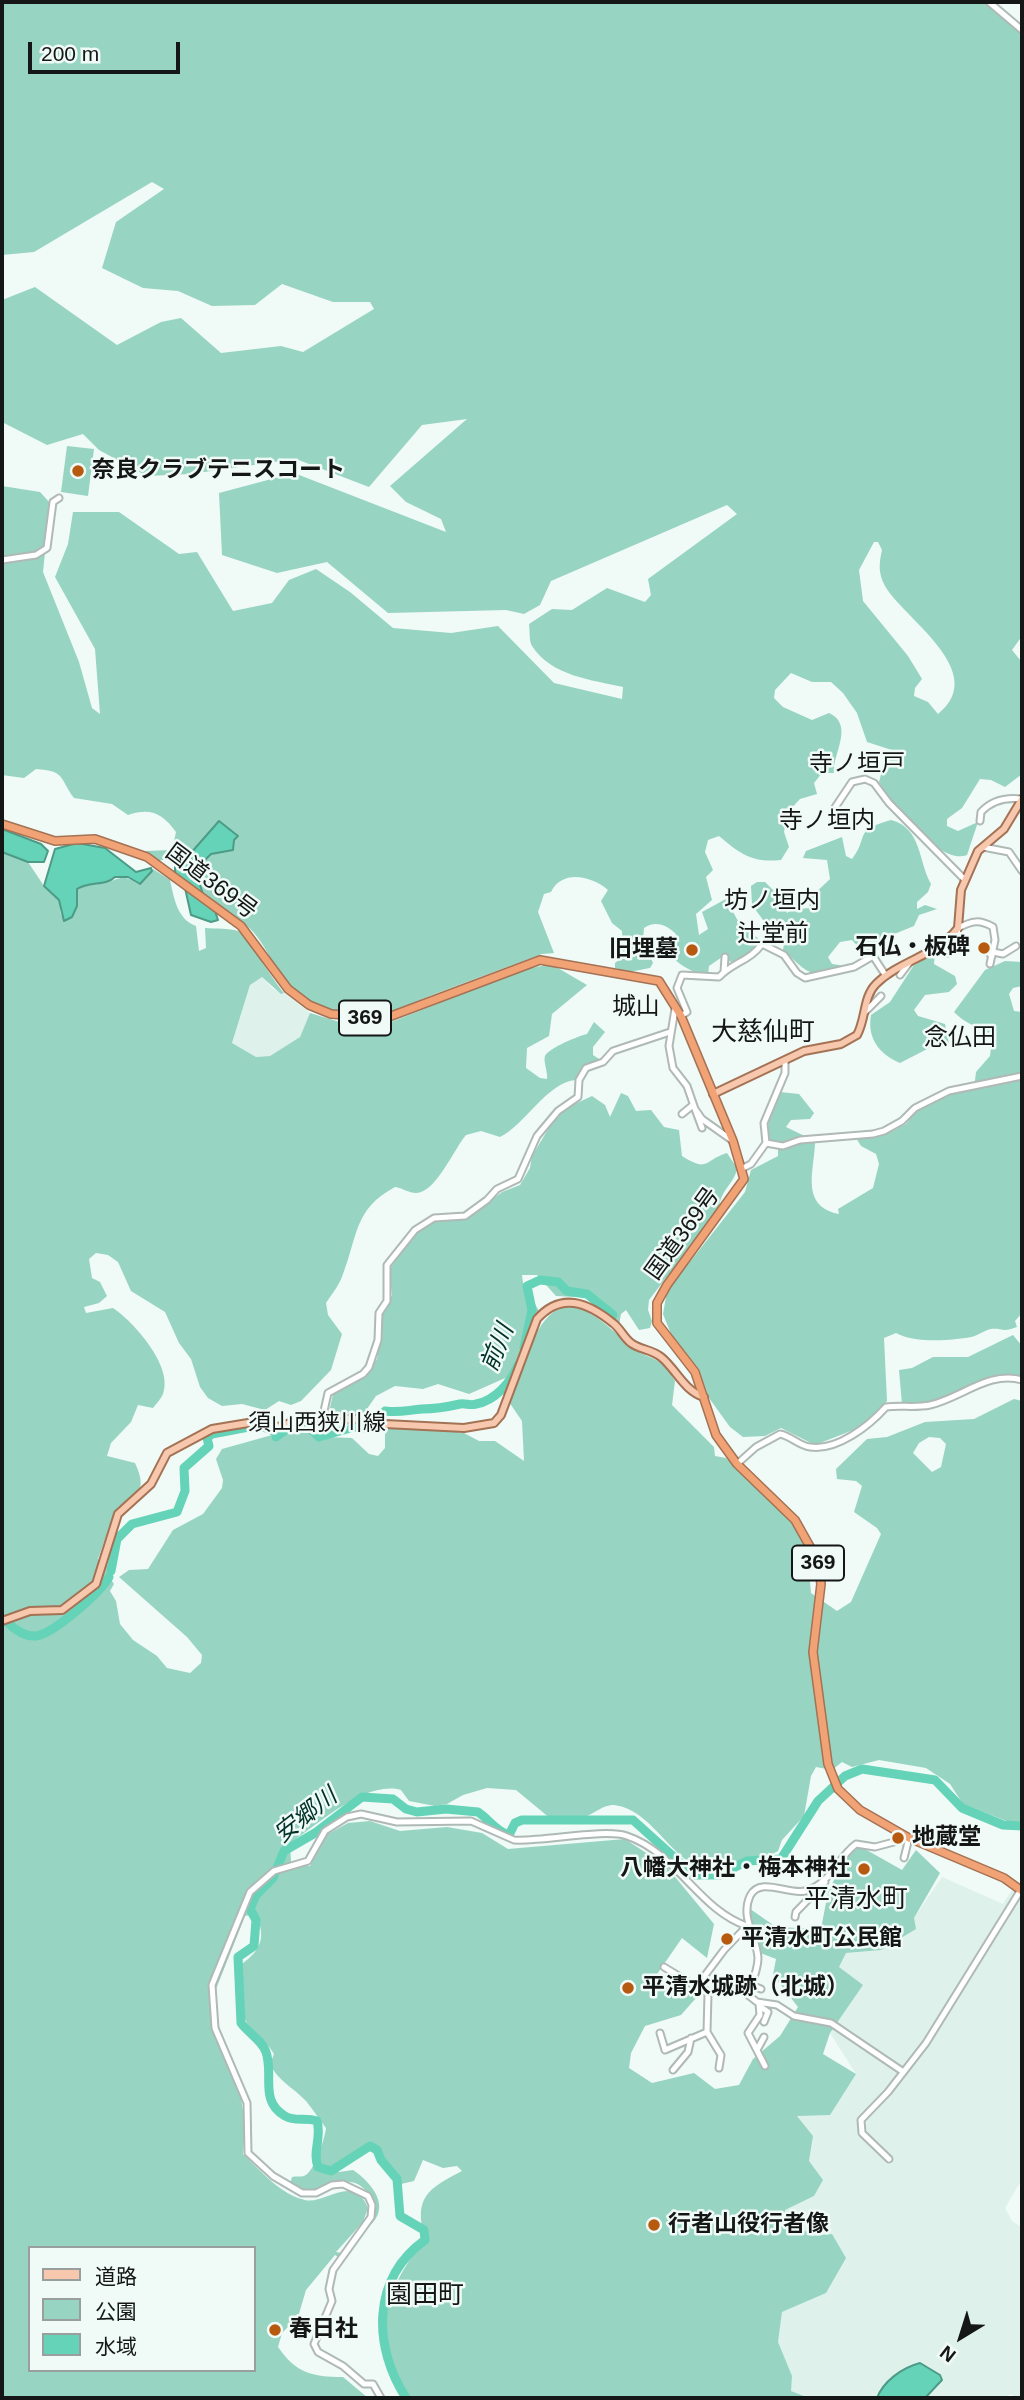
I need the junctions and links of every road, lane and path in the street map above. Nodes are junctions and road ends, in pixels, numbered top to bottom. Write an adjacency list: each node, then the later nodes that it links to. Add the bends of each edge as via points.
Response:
1 (989, 2): 2 (street)
2 (1022, 30)
3 (59, 498): 4 (street, via 53,502 47,548 36,555)
4 (2, 560)
5 (1022, 799): 7 (street, via 986,806); 9 (main road, via 1004,829)
6 (834, 808): 11 (street, via 852,782 865,779 874,783)
7 (980, 821)
8 (2, 824): 24 (highway, 国道369号 / 369, via 55,841 95,839 147,857 241,926 288,989 331,1014 386,1018 540,960 646,976 659,981)
9 (983, 847): 10 (street, via 1009,852); 11 (main road)
10 (1022, 871)
11 (965, 880): 12 (main road)
12 (958, 928): 15 (street, via 956,943); 16 (street, via 972,921 993,927); 18 (main road, via 937,948)
13 (982, 946): 16 (street)
14 (1016, 946): 16 (street)
15 (948, 953)
16 (992, 954): 19 (street)
17 (725, 957): 20 (street)
18 (911, 962): 21 (street); 22 (main road)
19 (990, 964)
20 (724, 972): 22 (street, via 729,965 754,956 762,944 784,956 805,978 854,967 873,956); 26 (street, via 713,978 682,975 677,988 687,1012)
21 (900, 975)
22 (886, 976): 25 (main road, via 871,990)
23 (881, 996): 25 (street)
24 (674, 1000): 26 (highway, 国道369号 / 369); 27 (street)
25 (865, 1012): 28 (main road, via 850,1041)
26 (681, 1016): 30 (highway, 国道369号 / 369)
27 (670, 1032): 31 (street, via 673,1068 687,1086); 39 (street, via 613,1051 603,1062 586,1068 579,1080 578,1097 558,1111 537,1136 519,1179 497,1189 465,1216 434,1218 408,1237 387,1265 387,1301 379,1313 378,1339 369,1367 328,1392)
28 (785, 1060): 30 (main road); 35 (street, via 785,1073 764,1124)
29 (1022, 1076): 35 (street, via 949,1091 873,1134 808,1139 783,1146)
30 (712, 1094): 34 (highway, 国道369号 / 369)
31 (694, 1107): 32 (street); 33 (street); 34 (street, via 702,1119)
32 (682, 1114)
33 (702, 1128)
34 (733, 1141): 36 (highway, 国道369号 / 369)
35 (766, 1143): 36 (street)
36 (743, 1168): 38 (highway, 国道369号 / 369, via 741,1187 657,1303 657,1323 695,1372)
37 (1022, 1380): 40 (street, via 1009,1376 994,1379 926,1406 886,1407 862,1429 819,1447 780,1434)
38 (704, 1398): 39 (main road, 須山西狭川線, via 676,1376 663,1358 629,1343 614,1324 584,1305 566,1302 548,1307 537,1319 494,1423 464,1428); 40 (highway, 国道369号 / 369, via 716,1435)
39 (327, 1419): 41 (main road, 須山西狭川線, via 278,1427 254,1422 212,1429 173,1448 150,1485 118,1514 96,1584 62,1610 30,1611)
40 (737, 1464): 42 (highway, 国道369号 / 369, via 795,1520 818,1561 821,1584 813,1652 829,1765 838,1789 860,1810)
41 (2, 1621)
42 (909, 1838): 43 (street); 44 (street, via 875,1847 856,1844); 45 (highway, 国道369号 / 369)
43 (904, 1858)
44 (827, 1880): 46 (street); 47 (street, via 806,1890 756,1888 750,1897)
45 (1022, 1889): 62 (street, via 926,2043)
46 (795, 1917)
47 (747, 1926): 49 (street); 50 (street, via 757,1943); 64 (street, via 712,1904 653,1849 624,1834 513,1840 471,1821 347,1817 326,1831 308,1861 277,1870 250,1892 212,1985 215,2028 247,2103 248,2153 254,2160 302,2193 316,2193 336,2184 368,2196 371,2217 333,2270 332,2301 314,2344 318,2352 364,2384 373,2384)
48 (664, 1967): 49 (street, via 695,1986)
49 (700, 1982): 54 (street, via 708,1994)
50 (751, 1985): 51 (street); 52 (street, via 748,1994)
51 (761, 1989)
52 (759, 2005): 53 (street, via 768,2012); 58 (street, via 748,2033); 62 (street, via 777,2005 805,2020 831,2023)
53 (764, 2022)
54 (707, 2032): 57 (street); 60 (street, via 721,2055)
55 (660, 2033): 57 (street, via 665,2050)
56 (764, 2037): 58 (street)
57 (691, 2038): 61 (street, via 688,2052)
58 (757, 2050): 59 (street)
59 (765, 2066)
60 (719, 2068)
61 (673, 2070)
62 (902, 2071): 63 (street, via 861,2120 862,2133)
63 (888, 2159)
64 (381, 2398)

